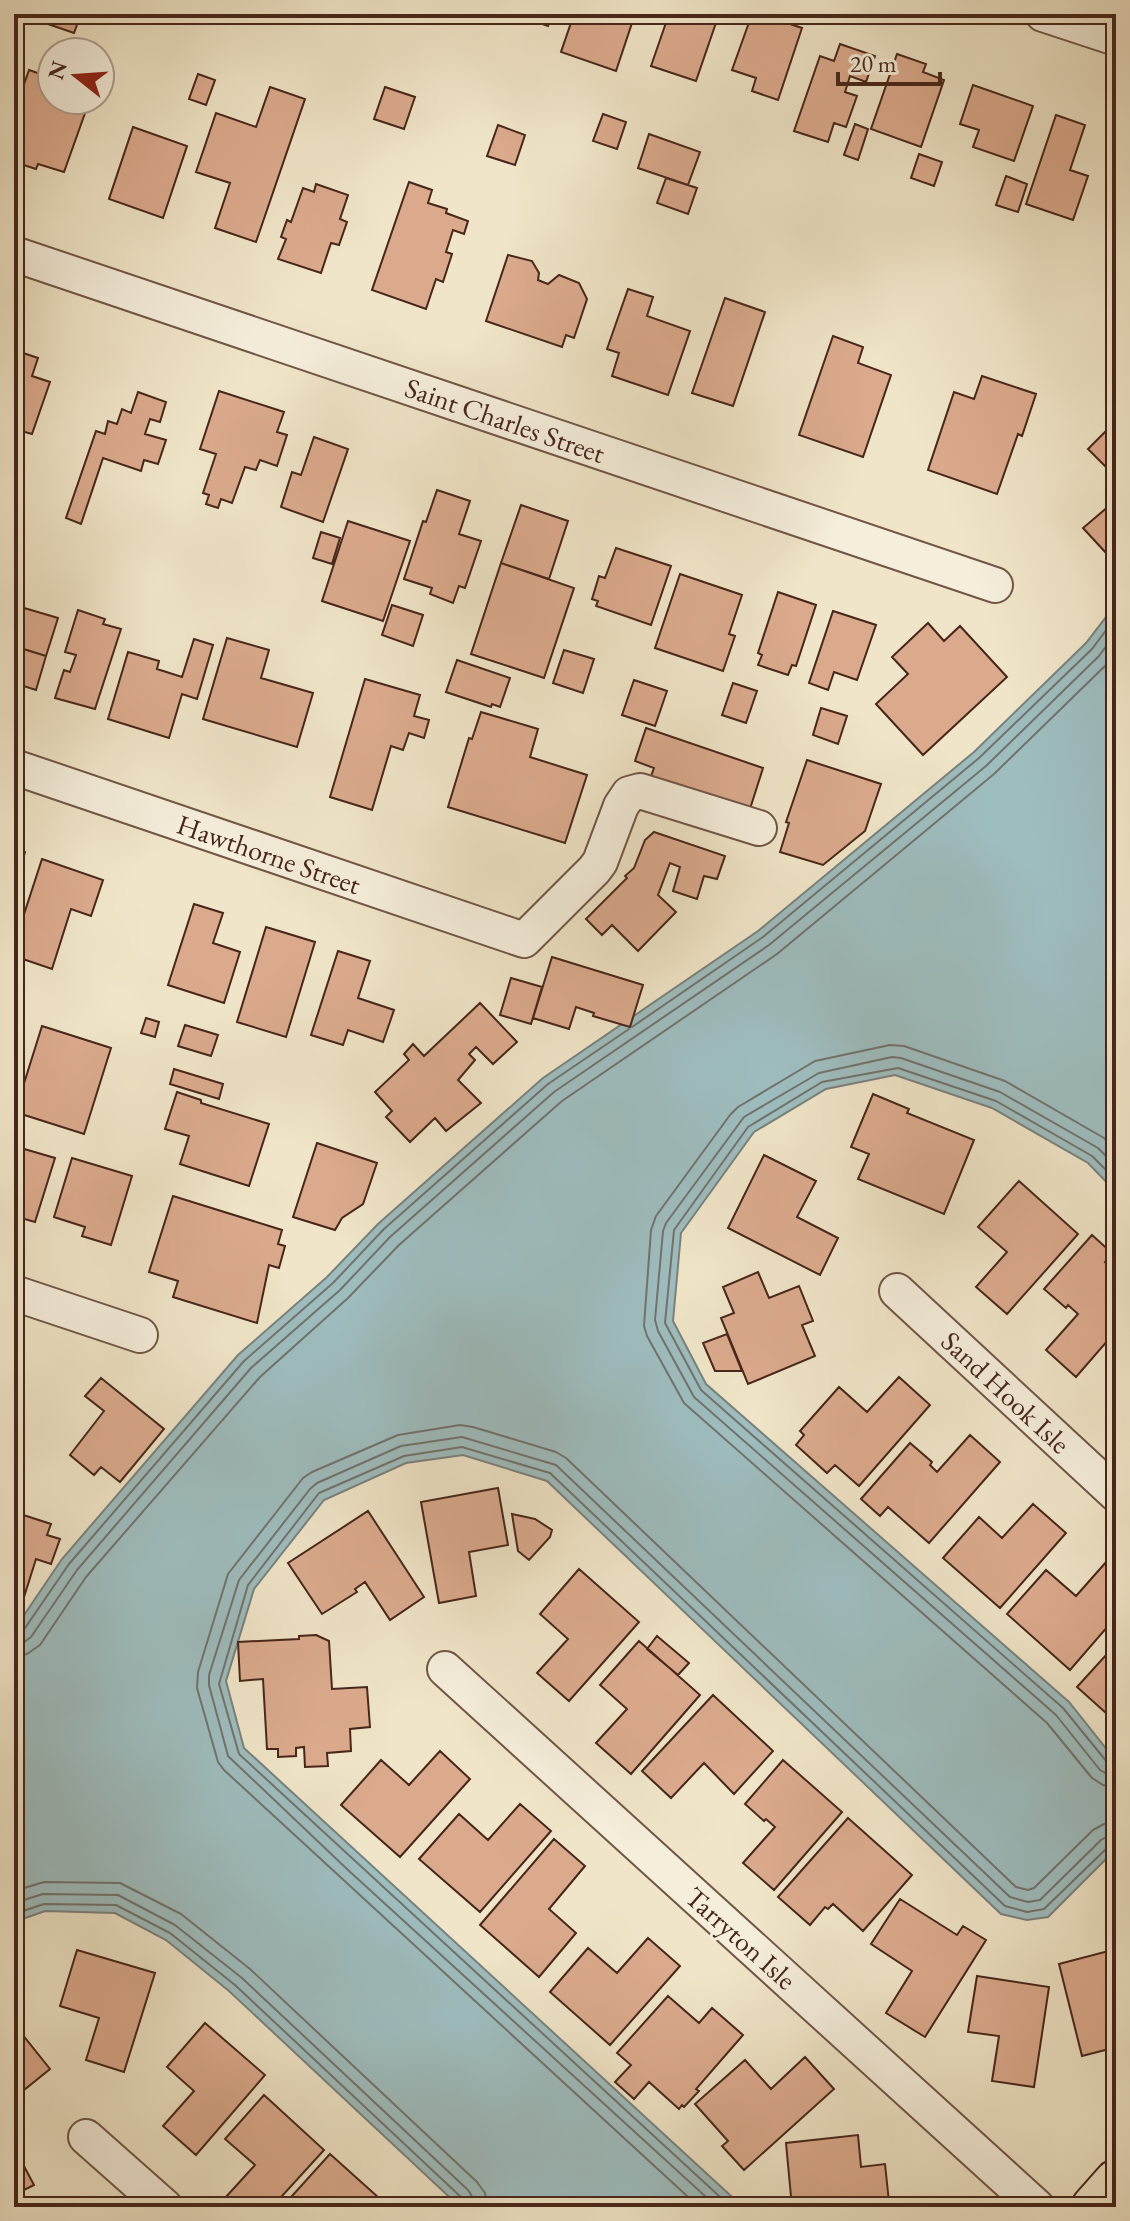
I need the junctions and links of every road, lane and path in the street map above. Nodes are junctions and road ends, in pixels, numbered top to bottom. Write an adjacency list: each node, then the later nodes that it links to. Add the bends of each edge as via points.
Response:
1 (1043, 14): 2 (street)
2 (1116, 38)
3 (14, 254): 4 (street, Saint Charles Street)
4 (995, 585)
5 (14, 767): 6 (street, Hawthorne Street, via 524,940 600,862 629,794 640,791)
6 (759, 828)
7 (897, 1291): 10 (street, Sand Hook Isle)
8 (14, 1293): 9 (street)
9 (140, 1335)
10 (1116, 1494)
11 (445, 1669): 15 (street, Tarryton Isle)
12 (86, 2137): 14 (street)
13 (1116, 2181): 16 (main road)
14 (165, 2207)
15 (1037, 2207)
16 (1093, 2207)

